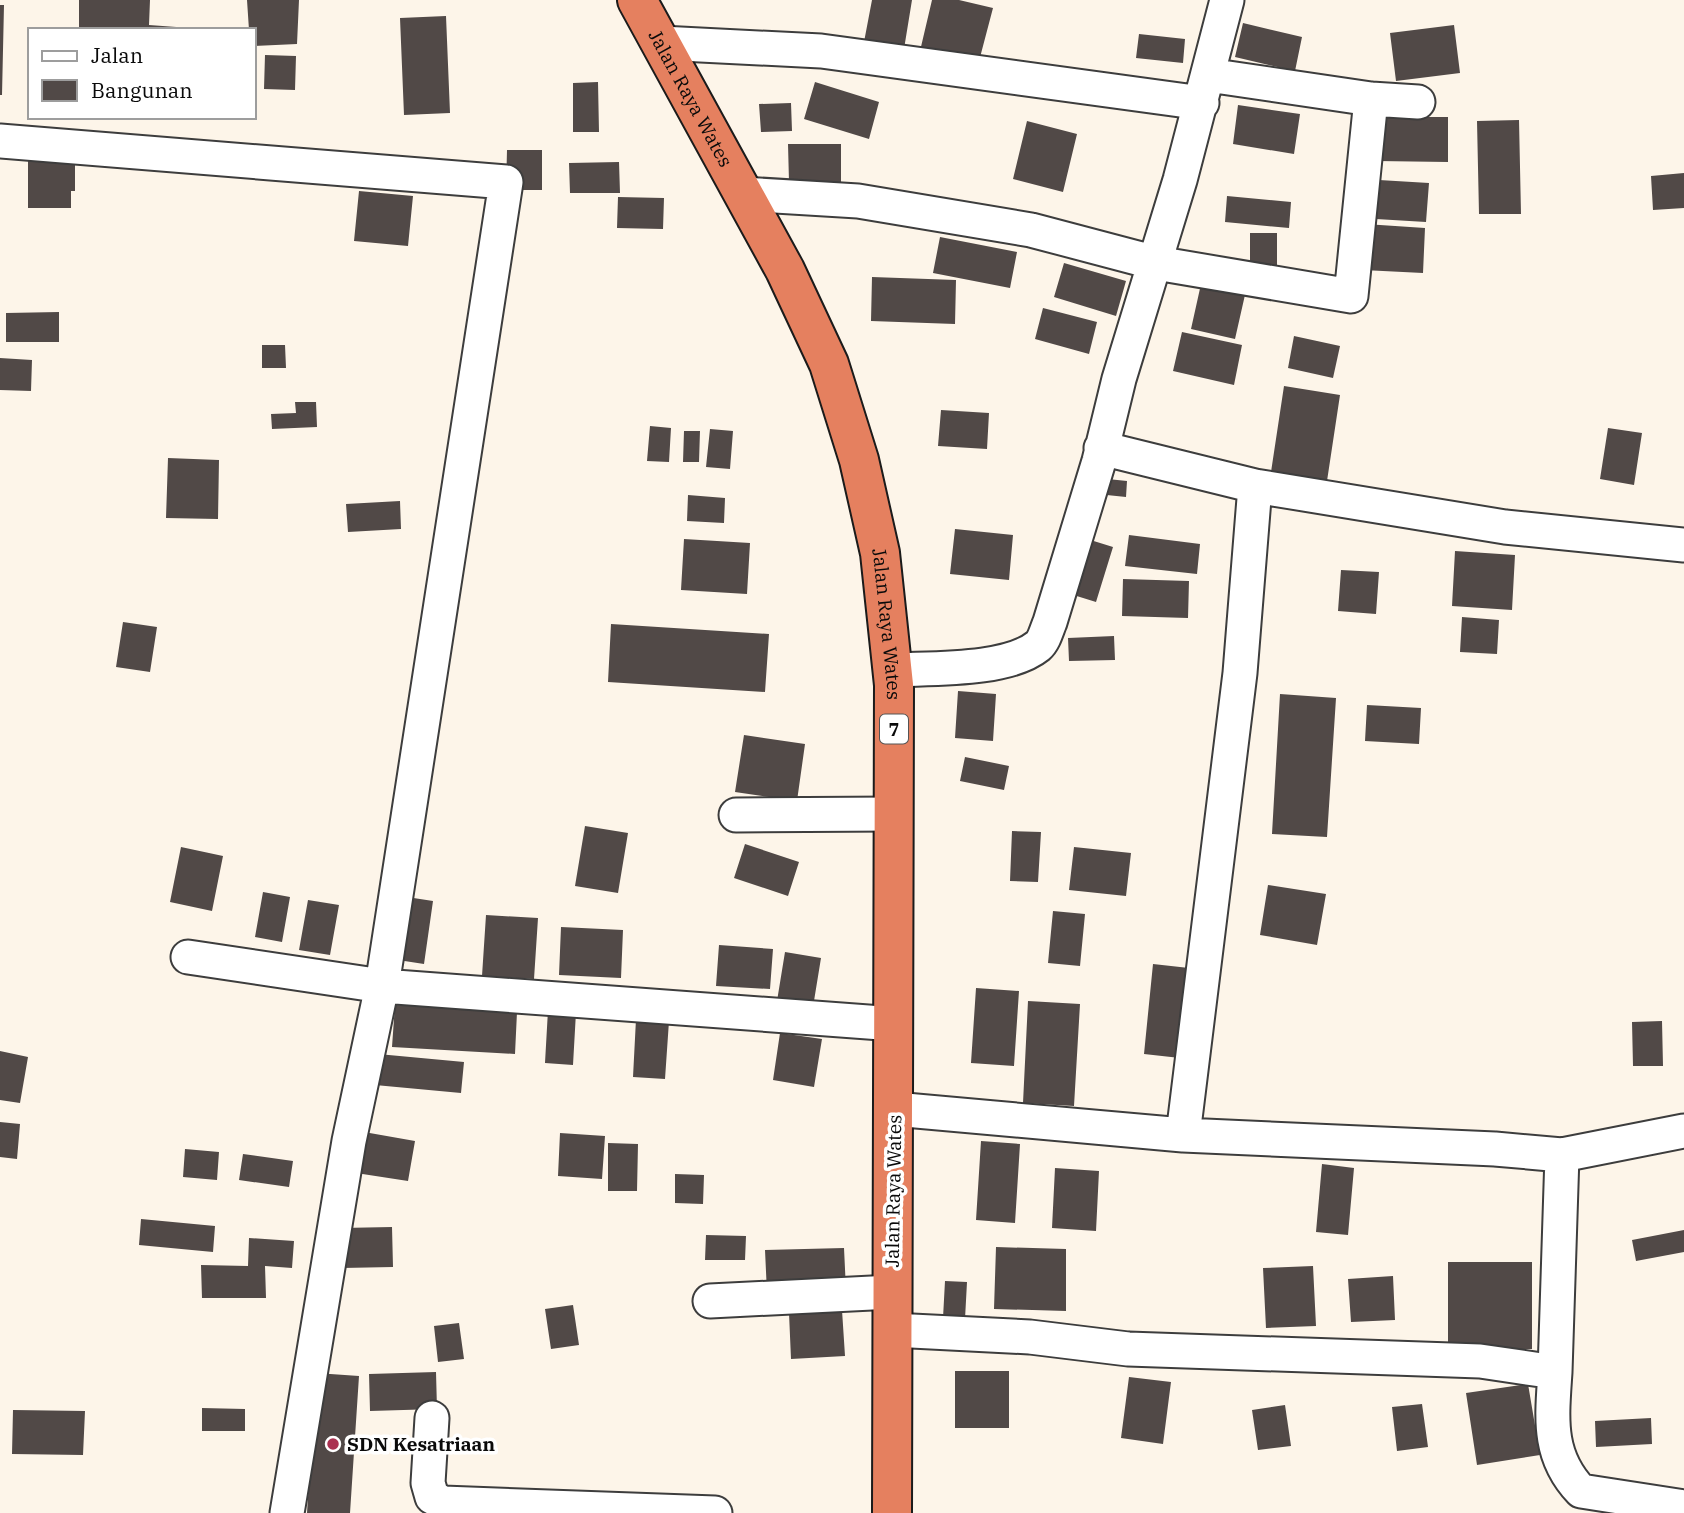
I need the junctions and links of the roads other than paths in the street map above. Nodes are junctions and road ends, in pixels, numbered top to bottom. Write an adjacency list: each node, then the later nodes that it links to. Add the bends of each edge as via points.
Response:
1 (637, 0): 3 (highway, Jalan Raya Wates / 7)
2 (1227, 0): 4 (street)
3 (661, 43): 4 (street, via 821,51); 8 (highway, Jalan Raya Wates / 7)
4 (1205, 89): 5 (street); 9 (street)
5 (1371, 99): 6 (street); 9 (street, via 1351,296)
6 (1418, 102)
7 (0, 141): 17 (street, via 506,182)
8 (743, 194): 9 (street, via 858,201 1031,230); 13 (highway, Jalan Raya Wates / 7, via 830,364 880,553)
9 (1156, 263): 10 (street)
10 (1101, 448): 11 (street); 13 (street, via 1041,645 1017,659 992,664)
11 (1255, 486): 12 (street, via 1505,527); 21 (street, via 1240,673)
12 (1684, 545)
13 (894, 670): 14 (highway, Jalan Raya Wates / 7)
14 (895, 814): 15 (street); 18 (highway, Jalan Raya Wates / 7)
15 (736, 815)
16 (188, 957): 17 (street)
17 (382, 986): 18 (street); 29 (street, via 349,1141)
18 (895, 1024): 19 (highway, Jalan Raya Wates / 7)
19 (894, 1109): 21 (street); 23 (highway, Jalan Raya Wates / 7)
20 (1684, 1131): 22 (street)
21 (1182, 1135): 22 (street)
22 (1562, 1156): 26 (street)
23 (892, 1292): 24 (street); 25 (highway, Jalan Raya Wates / 7)
24 (710, 1301)
25 (892, 1330): 26 (street, via 1030,1337 1128,1349 1480,1361); 31 (highway, Jalan Raya Wates / 7)
26 (1555, 1372): 28 (street, via 1554,1437 1562,1467 1581,1491)
27 (432, 1418): 30 (street, via 428,1483 432,1497 443,1503)
28 (1684, 1507)
29 (287, 1513)
30 (715, 1513)
31 (892, 1513)

